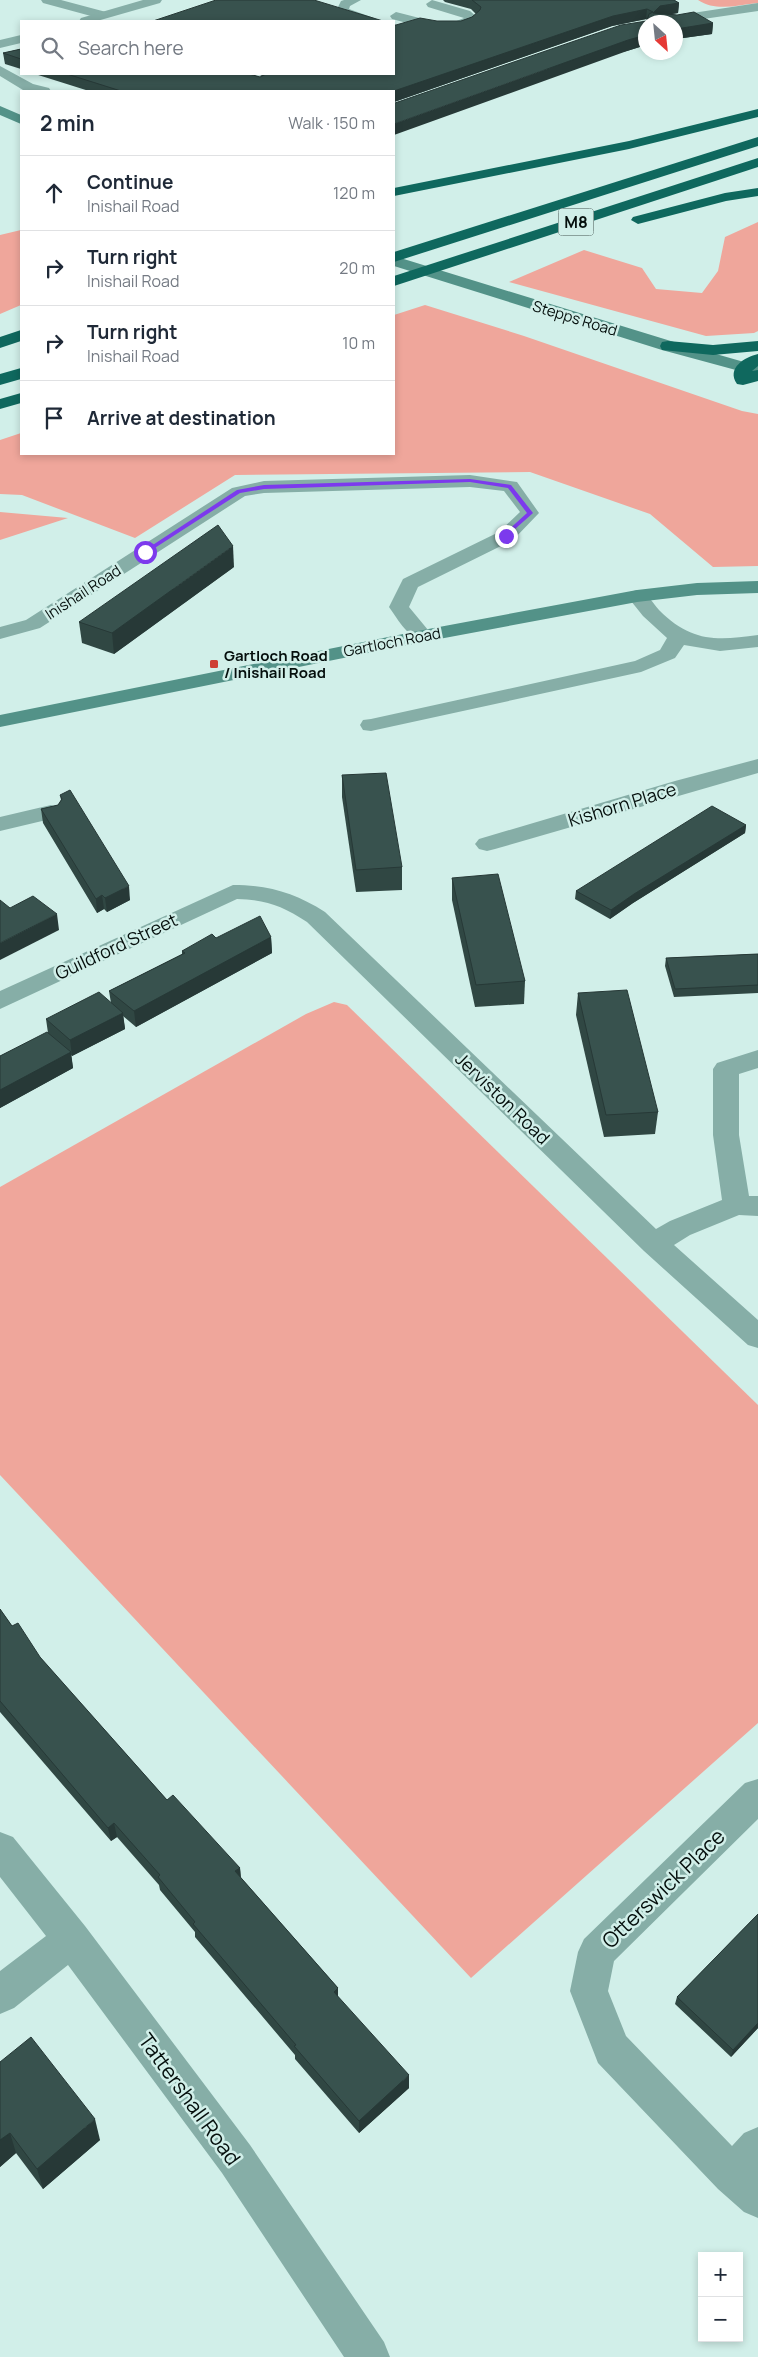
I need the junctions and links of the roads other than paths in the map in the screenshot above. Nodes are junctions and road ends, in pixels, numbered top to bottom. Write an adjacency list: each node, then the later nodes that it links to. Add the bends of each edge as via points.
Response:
1 (48, 0): 9 (street)
2 (156, 0): 9 (street)
3 (355, 0): 13 (street, via 345,4 342,10)
4 (445, 0): 6 (street)
5 (690, 5): 8 (street)
6 (423, 7): 10 (street); 10 (street, via 466,14 473,19 462,26 437,27)
7 (758, 7): 8 (street)
8 (704, 14): 11 (street)
9 (102, 15): 12 (street)
10 (396, 16): 14 (street)
11 (683, 18)
12 (88, 20)
13 (367, 20)
14 (384, 20)
15 (20, 39): 16 (street)
16 (0, 44)
17 (0, 70): 18 (street)
18 (41, 90)
19 (0, 110): 21 (main road)
20 (758, 113): 24 (highway, via 629,145)
21 (20, 120)
22 (758, 141): 28 (highway, M8)
23 (758, 162): 31 (highway, M8)
24 (395, 192)
25 (758, 192): 26 (highway, via 725,197)
26 (624, 224)
27 (548, 246): 32 (highway)
28 (395, 257)
29 (395, 261): 37 (main road, Stepps Road)
30 (395, 276): 33 (main road)
31 (395, 282)
32 (395, 289)
33 (464, 299)
34 (481, 305): 39 (main road, Stepps Road)
35 (20, 335): 36 (highway)
36 (0, 343)
37 (668, 346): 38 (highway, via 702,351); 39 (main road, Stepps Road)
38 (758, 346)
39 (753, 373)
40 (20, 374): 41 (highway)
41 (0, 380)
42 (20, 398): 43 (highway)
43 (0, 404)
44 (758, 587): 45 (main road, Gartloch Road, via 697,589)
45 (637, 596): 47 (main road, Gartloch Road); 48 (street, via 653,618)
46 (0, 633): 47 (street, Inishail Road, via 33,624 239,492 264,487 451,481 510,486 530,513 506,536 410,583 399,607)
47 (423, 636): 50 (main road, Gartloch Road)
48 (678, 637): 49 (street, via 715,646); 51 (street, via 668,654 641,666)
49 (758, 641)
50 (0, 721)
51 (371, 725)
52 (758, 766): 55 (street, Kishorn Place)
53 (51, 812): 54 (street)
54 (0, 824)
55 (487, 844)
56 (233, 892): 57 (street, Guildford Street); 60 (street, Jerviston Road, via 264,892 293,902 316,917)
57 (0, 1001)
58 (758, 1059): 59 (street, via 726,1069 726,1135)
59 (748, 1205): 60 (street, via 680,1228)
60 (654, 1244): 61 (street, Jerviston Road)
61 (758, 1337)
62 (758, 1795): 66 (street, Otterswick Place, via 597,1952 589,1991 612,2049)
63 (0, 1849): 64 (street, Tattershall Road)
64 (72, 1939): 65 (street); 67 (street, Tattershall Road, via 236,2160)
65 (0, 1995)
66 (749, 2173)
67 (369, 2357)

